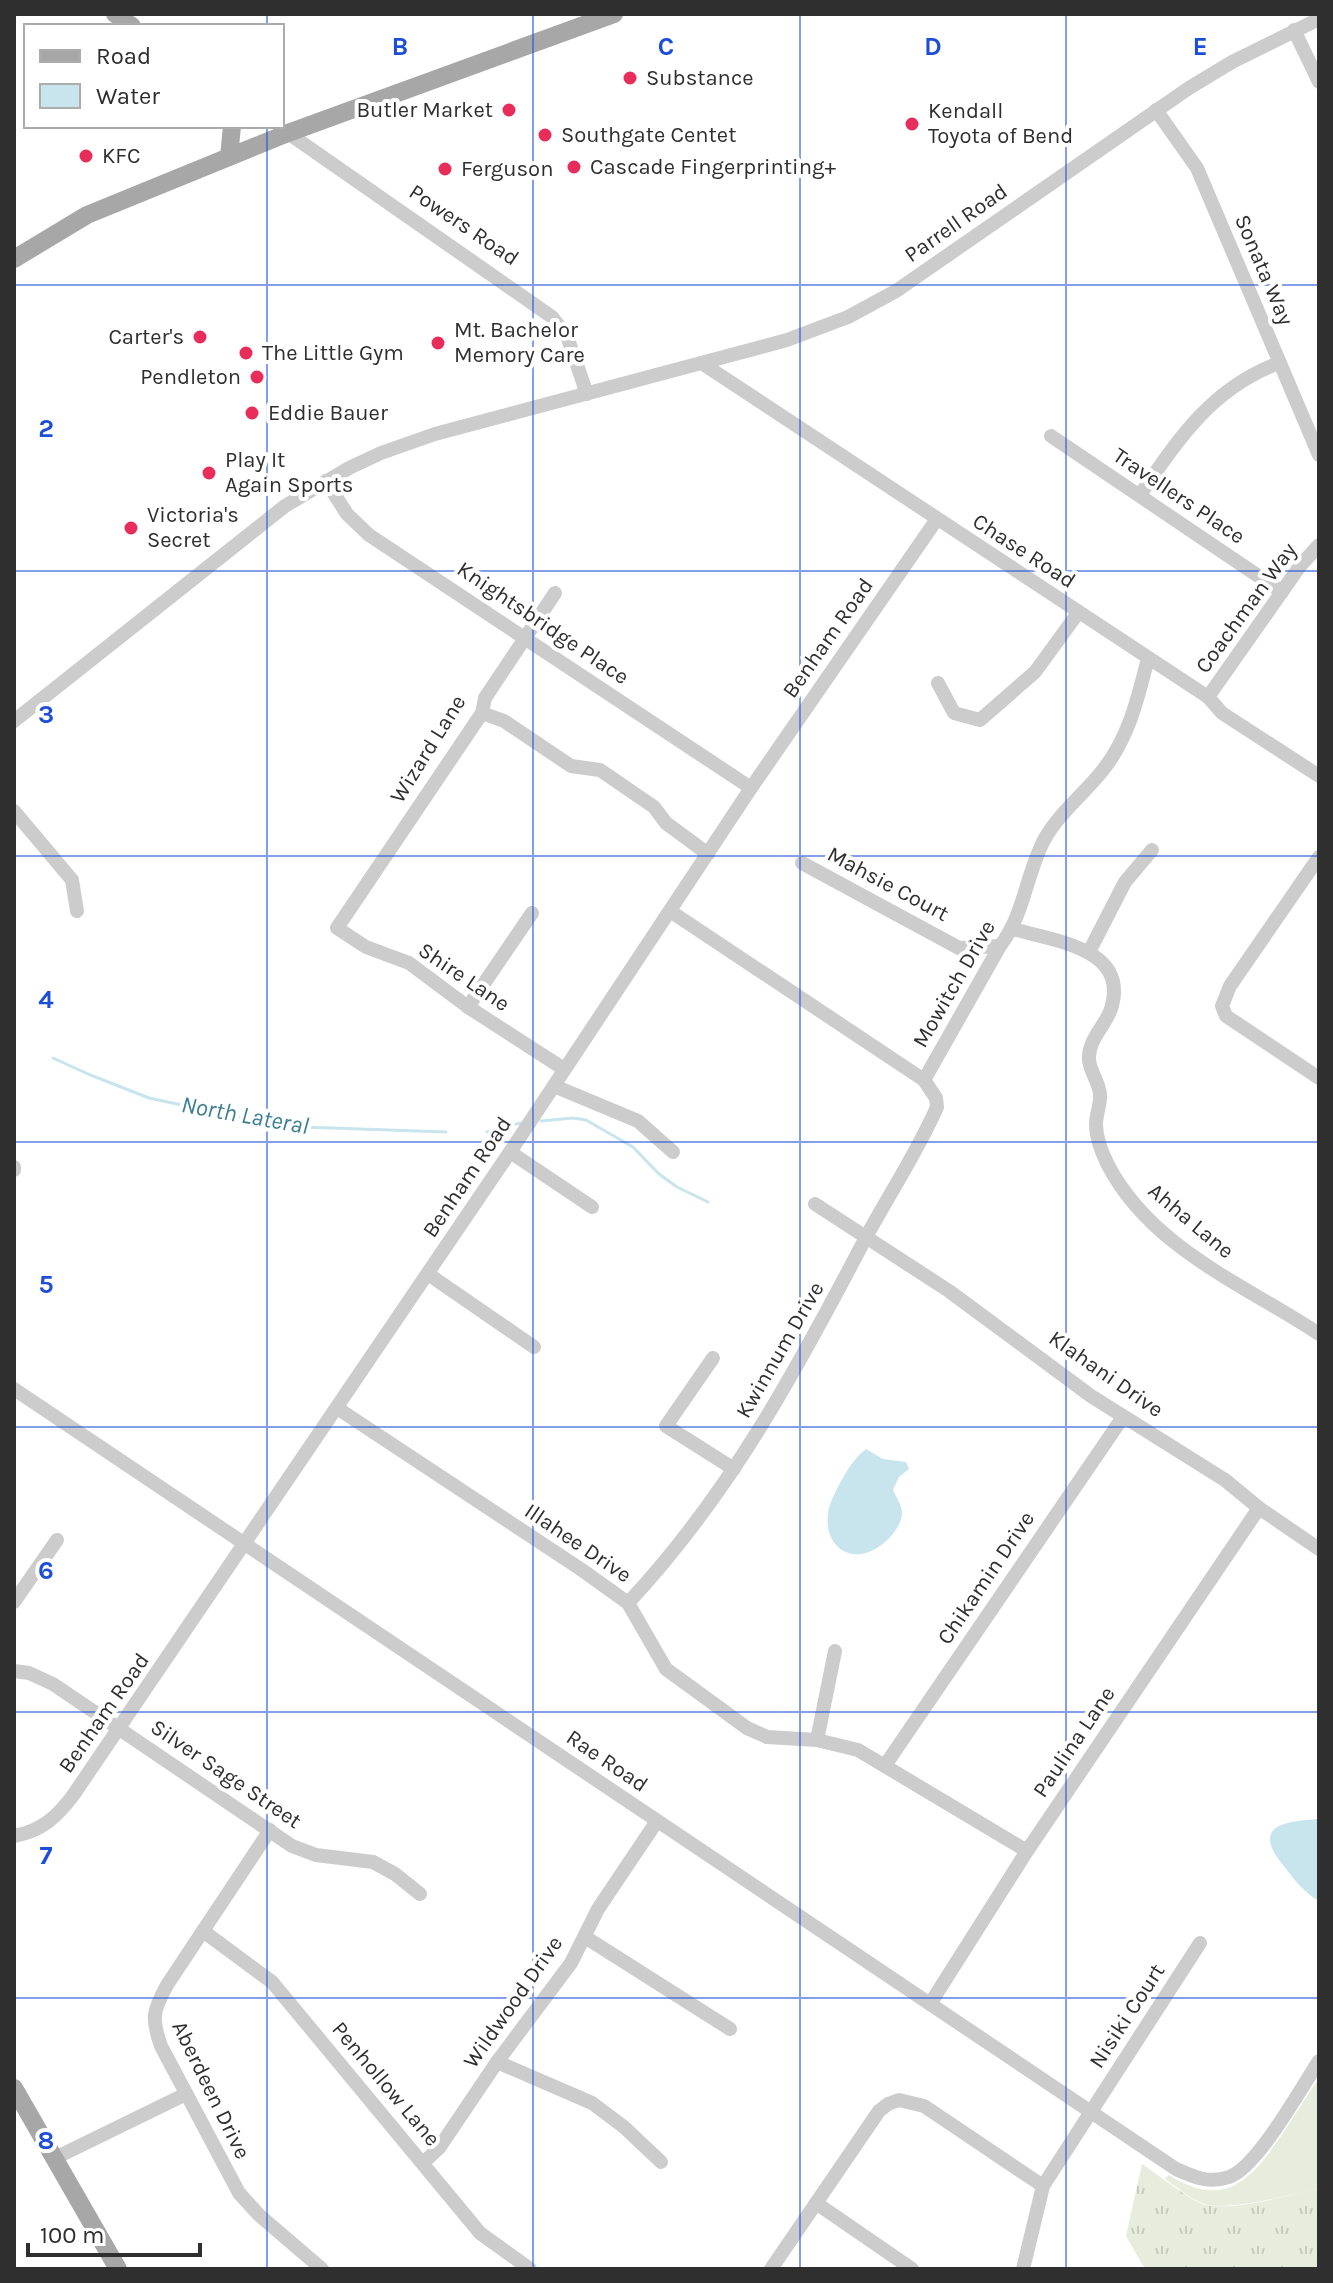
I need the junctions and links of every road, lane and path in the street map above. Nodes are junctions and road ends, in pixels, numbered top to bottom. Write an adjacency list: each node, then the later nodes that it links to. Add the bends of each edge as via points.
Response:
1 (614, 14): 7 (main road)
2 (1319, 19): 3 (street, Parrell Road)
3 (1294, 30): 4 (street); 5 (street, Parrell Road)
4 (1319, 82)
5 (1156, 110): 10 (street, Sonata Way, via 1197,168); 11 (street, Parrell Road, via 896,291 818,329)
6 (232, 128): 8 (main road)
7 (283, 129): 8 (main road); 12 (street, Powers Road, via 552,317 567,336)
8 (229, 157): 9 (main road, via 87,215)
9 (14, 259)
10 (1279, 363): 14 (street, Sonata Way); 16 (street, via 1241,381 1211,404 1182,433)
11 (703, 364): 12 (street, Parrell Road); 17 (street, Chase Road)
12 (587, 394): 15 (street, Parrell Road, via 413,441)
13 (1051, 436): 16 (street, Travellers Place)
14 (1319, 455)
15 (326, 481): 22 (street, Knightsbridge Place, via 347,514 369,535); 27 (street, Parrell Road, via 285,506)
16 (1140, 495): 19 (street, Travellers Place)
17 (937, 519): 21 (street, Chase Road); 29 (street, Benham Road)
18 (1319, 545): 19 (street, Coachman Way)
19 (1282, 592): 25 (street, Coachman Way)
20 (555, 593): 22 (street, Wizard Lane)
21 (1078, 613): 23 (street, Chase Road); 24 (street, via 1035,672 980,720 954,713)
22 (525, 638): 26 (street, Wizard Lane, via 485,698); 29 (street, Knightsbridge Place)
23 (1148, 658): 25 (street, Chase Road); 39 (street, Mowitch Drive, via 1128,730 1102,772 1049,831)
24 (938, 683)
25 (1208, 697): 28 (street, Chase Road, via 1222,713)
26 (482, 713): 32 (street, via 504,721 571,766 600,770); 38 (street, Wizard Lane)
27 (14, 721)
28 (1319, 776)
29 (751, 788): 32 (street, Benham Road)
30 (14, 811): 35 (street, via 72,880)
31 (1152, 850): 41 (street, via 1125,882)
32 (708, 854): 36 (street, Benham Road)
33 (1319, 857): 44 (street, via 1230,986 1222,1006 1226,1016)
34 (802, 863): 40 (street, Mahsie Court, via 959,948)
35 (77, 911)
36 (670, 911): 43 (street, Benham Road); 45 (street)
37 (532, 913): 42 (street)
38 (337, 928): 42 (street, Shire Lane, via 366,947 409,963)
39 (1013, 929): 40 (street, Mowitch Drive); 41 (street)
40 (1000, 946): 45 (street, Mowitch Drive)
41 (1089, 952): 53 (street, Ahha Lane, via 1111,972 1111,1009 1089,1059 1100,1092 1099,1141 1125,1193 1201,1262)
42 (468, 1007): 43 (street, Shire Lane)
43 (564, 1069): 46 (street, Benham Road)
44 (1319, 1078)
45 (924, 1080): 51 (street, Kwinnum Drive, via 937,1107)
46 (554, 1086): 47 (street, Benham Road); 48 (street, via 638,1121)
47 (510, 1152): 50 (street); 52 (street, Benham Road)
48 (673, 1152)
49 (815, 1204): 51 (street, Klahani Drive)
50 (592, 1207)
51 (866, 1238): 58 (street, Klahani Drive, via 960,1298); 59 (street, Kwinnum Drive, via 798,1368)
52 (428, 1274): 54 (street); 57 (street, Benham Road)
53 (1319, 1334)
54 (534, 1347)
55 (713, 1358): 59 (street, via 666,1426)
56 (14, 1389): 62 (street, Rae Road)
57 (337, 1408): 62 (street, Benham Road); 65 (street, Illahee Drive)
58 (1123, 1417): 60 (street, Klahani Drive, via 1225,1480); 70 (street, Chikamin Drive)
59 (734, 1469): 65 (street, Kwinnum Drive)
60 (1259, 1508): 63 (street, Klahani Drive); 74 (street, Paulina Lane)
61 (57, 1540): 64 (street)
62 (246, 1544): 68 (street, Benham Road); 71 (street, Rae Road)
63 (1319, 1549)
64 (14, 1602)
65 (628, 1603): 69 (street, Illahee Drive, via 666,1669 747,1728 767,1737)
66 (835, 1651): 69 (street)
67 (14, 1671): 68 (street, Silver Sage Street, via 53,1684)
68 (120, 1729): 72 (street, Silver Sage Street); 73 (street, Benham Road, via 57,1817)
69 (817, 1740): 70 (street, Illahee Drive, via 858,1750)
70 (886, 1764): 74 (street, Illahee Drive)
71 (657, 1821): 77 (street, Wildwood Drive); 79 (street, Rae Road)
72 (270, 1830): 75 (street, Silver Sage Street, via 316,1855 373,1862); 76 (street, Aberdeen Drive)
73 (14, 1836)
74 (1027, 1851): 79 (street, Paulina Lane)
75 (420, 1894)
76 (203, 1931): 84 (street, Aberdeen Drive, via 155,2008 153,2025); 88 (street, Penhollow Lane, via 272,1982)
77 (585, 1937): 80 (street); 82 (street, Wildwood Drive)
78 (1200, 1943): 85 (street, Nisiki Court)
79 (930, 2004): 85 (street, Rae Road)
80 (730, 2029)
81 (1319, 2061): 85 (street, Rae Road, via 1256,2155 1240,2172 1214,2181 1176,2169)
82 (497, 2062): 87 (street, via 592,2103); 88 (street, Wildwood Drive, via 439,2148)
83 (14, 2088): 86 (main road)
84 (186, 2094): 86 (street); 91 (street, Aberdeen Drive, via 239,2193)
85 (1090, 2113): 89 (street, Nisiki Court)
86 (55, 2158): 92 (main road)
87 (661, 2162)
88 (423, 2163): 93 (street, Penhollow Lane, via 480,2233)
89 (1043, 2186): 90 (street, via 924,2106 899,2100 879,2111); 96 (street, Nisiki Court)
90 (816, 2203): 94 (street); 95 (street)
91 (314, 2266)
92 (118, 2269)
93 (530, 2269)
94 (771, 2269)
95 (912, 2269)
96 (1023, 2269)

